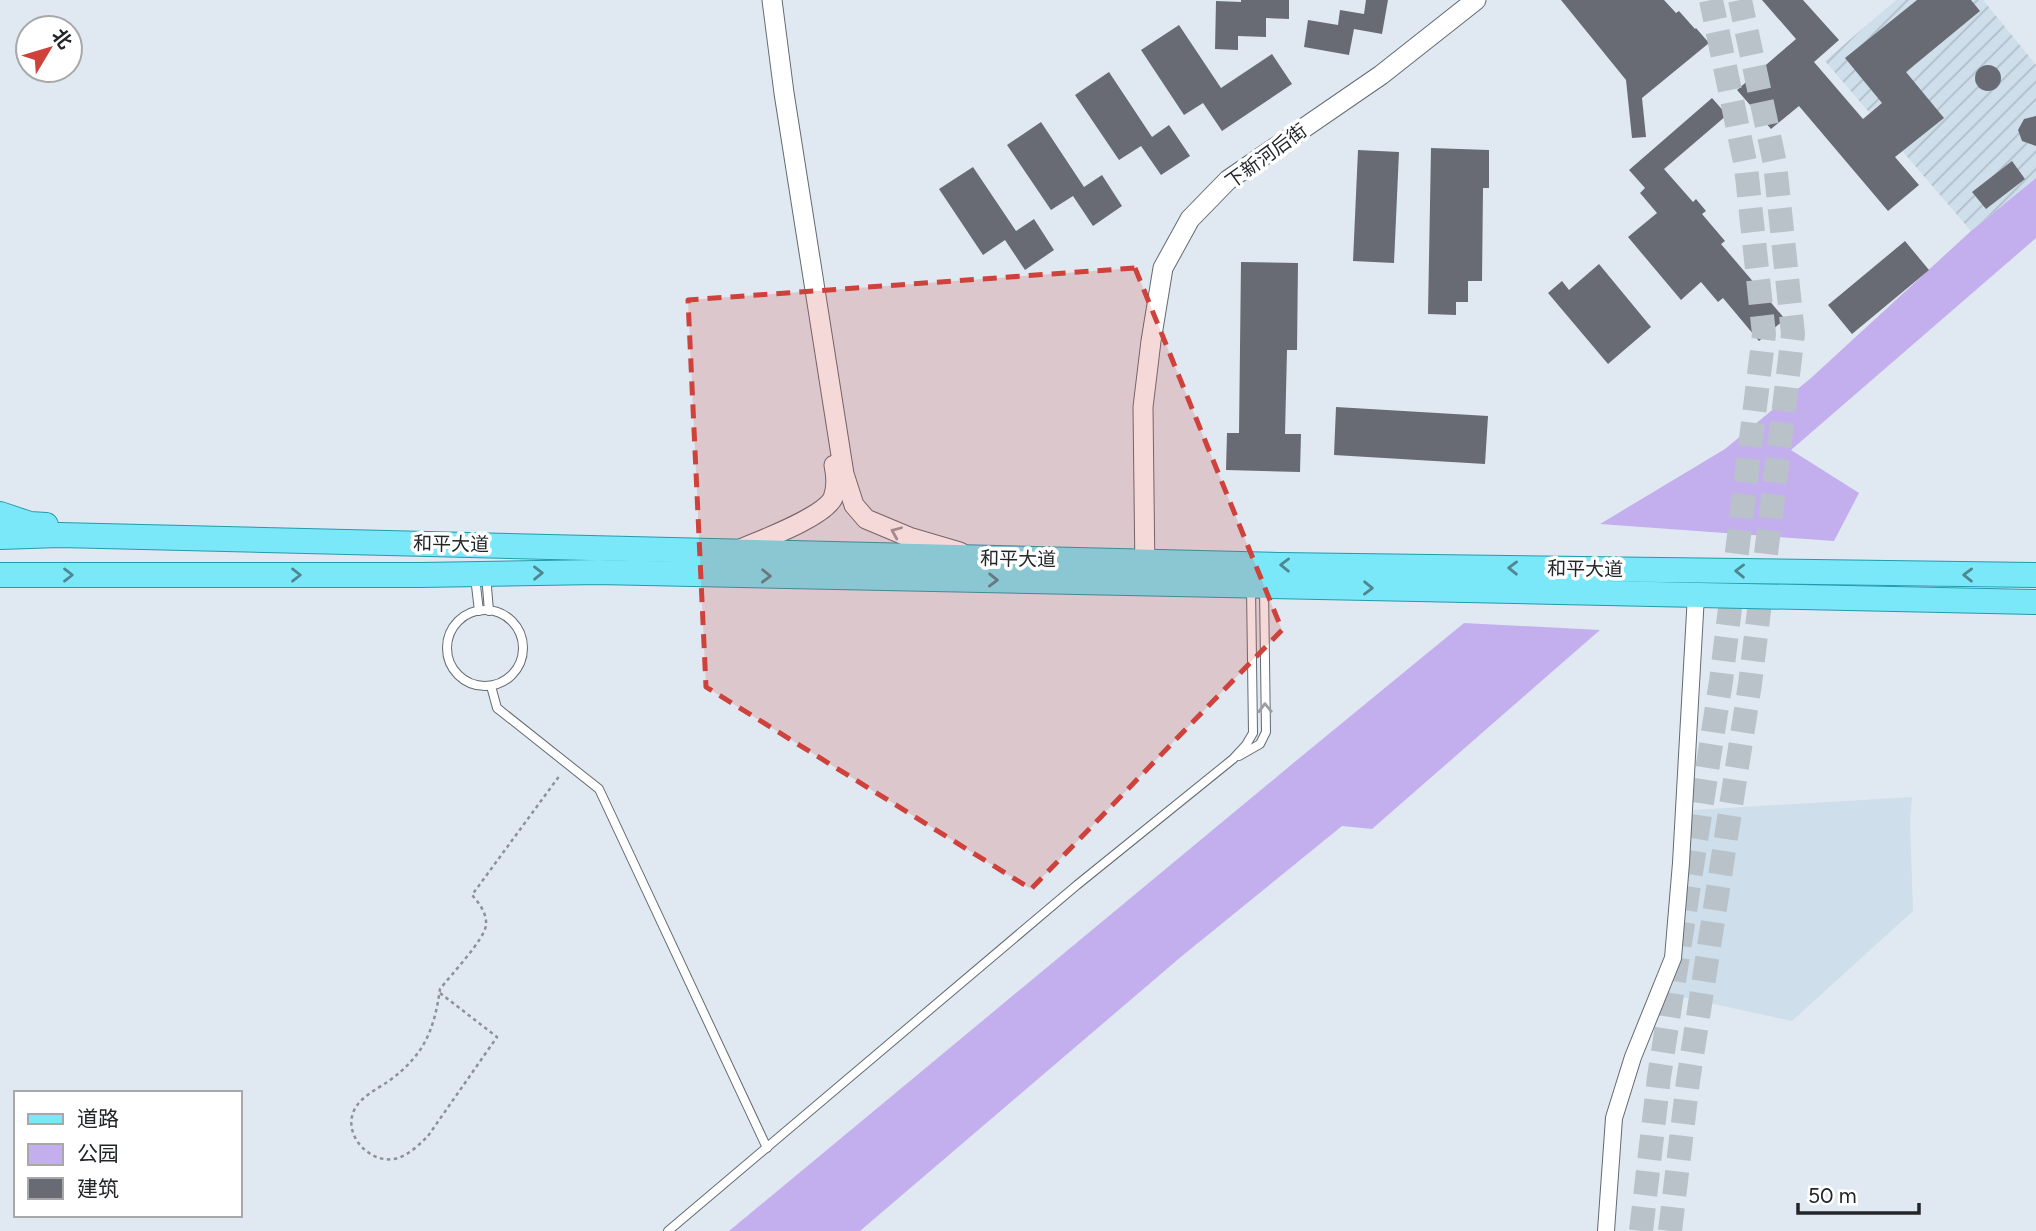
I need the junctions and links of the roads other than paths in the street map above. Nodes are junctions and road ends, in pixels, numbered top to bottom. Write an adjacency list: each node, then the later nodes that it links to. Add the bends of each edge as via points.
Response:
1 (765, 0): 7 (street, via 836,476 834,496 825,508)
2 (772, 0): 8 (street, one-way to 2, via 909,537 866,519 854,505 844,474)
3 (1476, 0): 9 (street, 下新河后街, via 1381,75 1228,180 1190,219 1163,268 1151,341 1143,407)
4 (0, 514): 5 (main road, via 51,525)
5 (60, 535): 6 (main road, 和平大道); 7 (main road, 和平大道)
6 (0, 537)
7 (734, 551): 8 (main road, 和平大道)
8 (985, 558): 9 (main road, 和平大道)
9 (1145, 573): 10 (main road, 和平大道, one-way to 9); 12 (main road, 和平大道, one-way to 9); 13 (main road, 和平大道)
10 (481, 574): 11 (main road, 和平大道, one-way to 10); 16 (lane); 17 (lane)
11 (0, 575)
12 (2036, 575)
13 (1257, 586): 14 (main road, 和平大道, one-way to 14); 19 (lane, via 1253,733 1246,745)
14 (1696, 595): 15 (main road, 和平大道); 21 (street, via 1673,958 1614,1118)
15 (2036, 601)
16 (479, 611): 17 (lane); 18 (lane, via 454,626 447,654 463,679)
17 (489, 611): 18 (lane, via 514,624 523,642 516,671)
18 (491, 686): 19 (lane, via 497,708 599,789)
19 (767, 1148): 20 (lane)
20 (668, 1231)
21 (1606, 1231)

